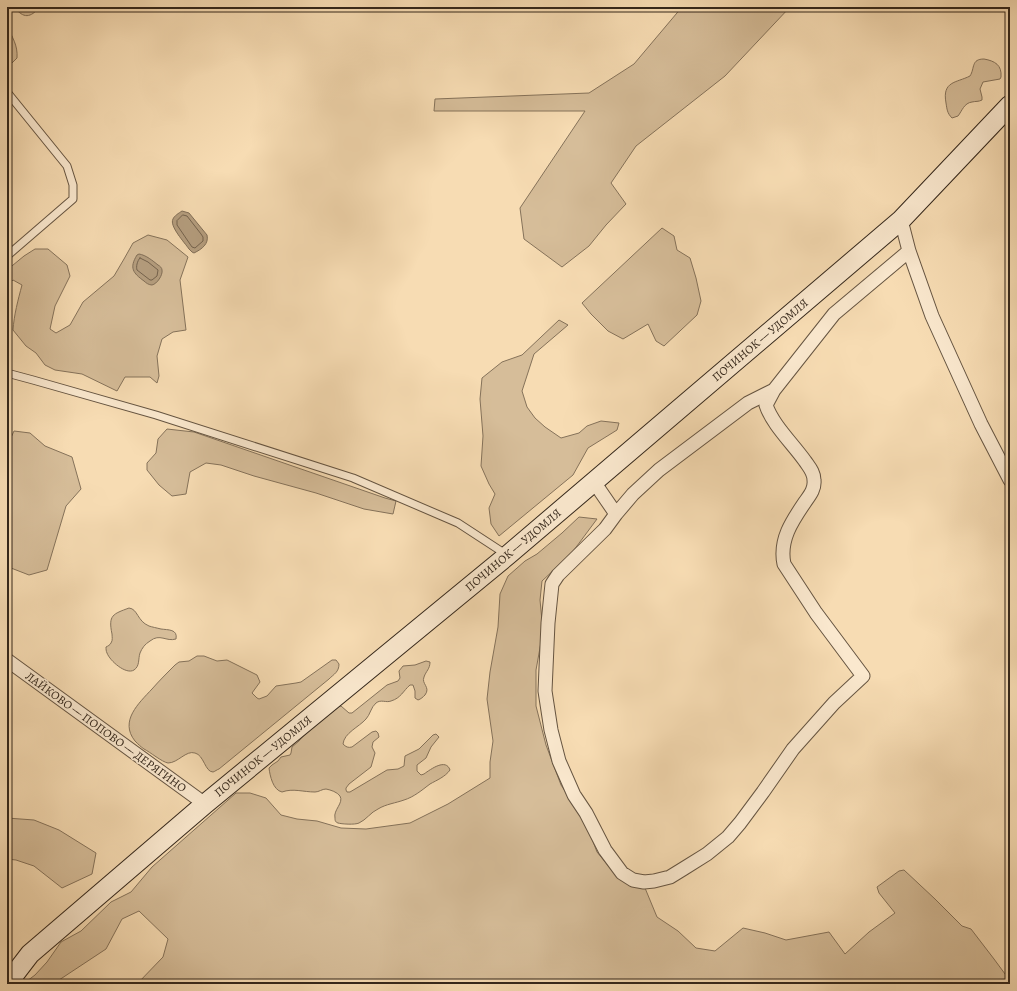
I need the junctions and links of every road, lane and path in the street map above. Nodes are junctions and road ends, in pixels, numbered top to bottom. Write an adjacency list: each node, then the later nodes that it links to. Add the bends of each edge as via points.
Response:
1 (7, 92): 5 (lane, via 67,166 73,185 73,199)
2 (1010, 105): 3 (main road, ПОЧИНОК — УДОМЛЯ)
3 (901, 220): 4 (street); 9 (main road, ПОЧИНОК — УДОМЛЯ)
4 (909, 251): 7 (street, via 834,314); 8 (street, via 932,316 985,434)
5 (7, 256)
6 (7, 373): 11 (lane, via 156,416 353,478 458,523)
7 (774, 390): 10 (street, via 748,403 659,470); 10 (street, via 766,405 769,413 813,473 815,481 814,489 785,537 784,564 816,613 863,676 834,703 793,749 728,837 707,854 670,877 644,882 633,880 622,873 605,850 574,795 558,761 545,691 552,584)
8 (1010, 480)
9 (594, 482): 10 (street); 11 (main road, ПОЧИНОК — УДОМЛЯ)
10 (616, 514)
11 (508, 555): 13 (main road, ПОЧИНОК — УДОМЛЯ)
12 (7, 660): 13 (street, ЛАЙКОВО — ПОПОВО — ДЕРЯГИНО)
13 (205, 804): 14 (main road, ПОЧИНОК — УДОМЛЯ, via 30,954)
14 (7, 984)

